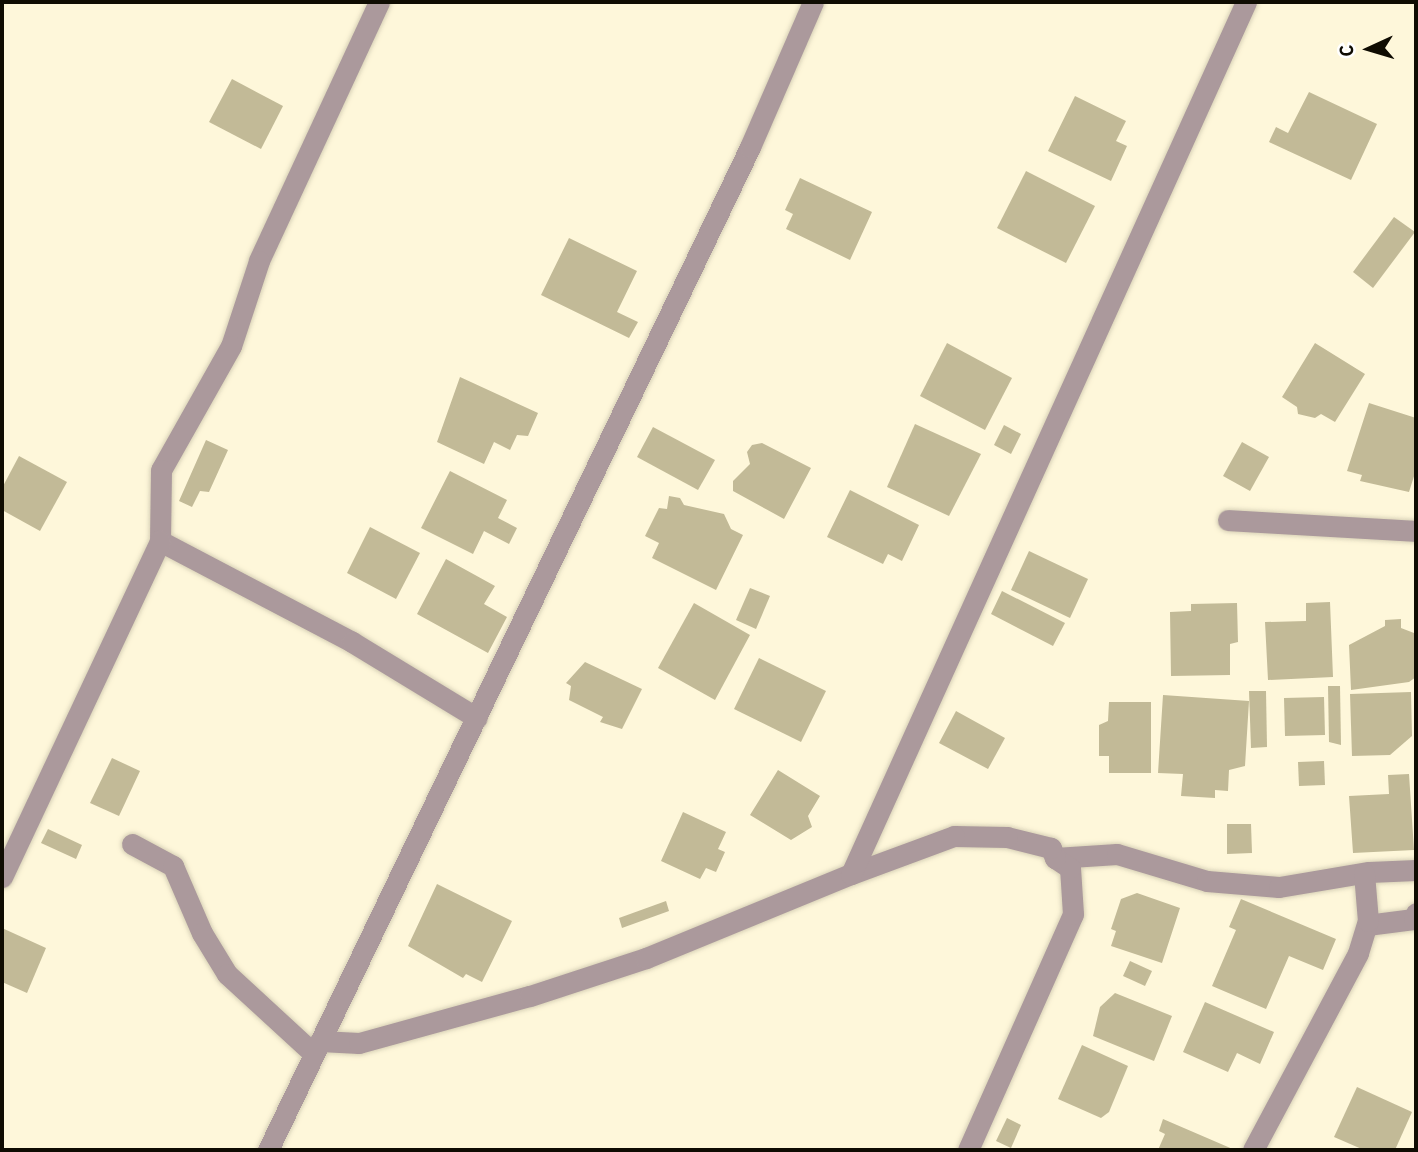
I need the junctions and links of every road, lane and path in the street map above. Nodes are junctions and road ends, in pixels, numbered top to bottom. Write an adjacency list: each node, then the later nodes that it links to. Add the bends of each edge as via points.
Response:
1 (379, 2): 6 (street, via 259,261 231,346 161,470)
2 (813, 2): 7 (street, via 750,147)
3 (1246, 2): 12 (street, via 868,829)
4 (1228, 520): 5 (street)
5 (1416, 531)
6 (160, 541): 7 (street, via 352,642); 13 (street)
7 (477, 718): 16 (street)
8 (132, 844): 16 (street, via 173,866 202,933 227,974)
9 (1055, 858): 11 (street, via 1117,854 1207,881 1279,887); 12 (street, via 1051,848 1007,837 954,836); 18 (street, via 1070,868 1073,914)
10 (1416, 870): 11 (street)
11 (1364, 873): 15 (street)
12 (852, 874): 16 (street, via 646,958 530,996 359,1043)
13 (2, 877)
14 (1416, 913): 15 (street, via 1413,919)
15 (1367, 925): 19 (street, via 1358,953)
16 (317, 1047): 17 (street)
17 (268, 1150)
18 (968, 1150)
19 (1254, 1150)

